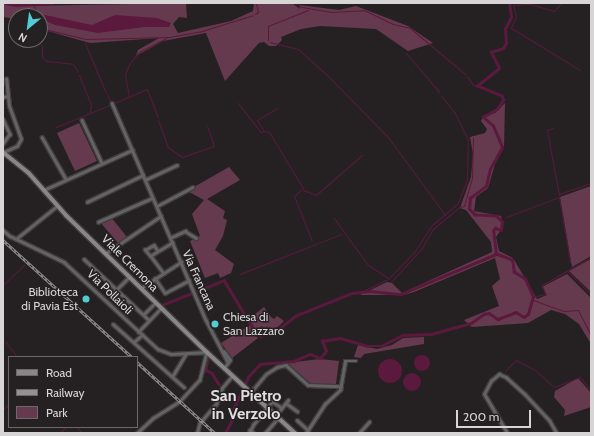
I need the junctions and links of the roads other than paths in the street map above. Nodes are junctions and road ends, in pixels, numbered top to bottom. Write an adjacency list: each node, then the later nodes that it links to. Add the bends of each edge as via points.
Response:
1 (6, 79): 2 (street)
2 (8, 96): 3 (street); 10 (street, via 10,110 21,139 17,146)
3 (3, 97)
4 (112, 103): 9 (street, Via Francana)
5 (3, 119): 8 (street, via 10,134)
6 (82, 120): 11 (street)
7 (42, 137): 14 (street)
8 (3, 144)
9 (132, 150): 11 (street); 13 (street, Via Francana)
10 (4, 152): 17 (main road, Viale Cremona, via 30,173)
11 (102, 163): 14 (street)
12 (177, 165): 15 (street)
13 (143, 175): 15 (street, Via Francana); 19 (street)
14 (66, 179): 17 (street)
15 (145, 180): 18 (street, Via Francana)
16 (192, 187): 21 (street)
17 (44, 190): 20 (main road, Viale Cremona)
18 (152, 198): 21 (street, Via Francana); 23 (street)
19 (87, 202)
20 (57, 206): 27 (street); 30 (main road, Viale Cremona)
21 (157, 206): 22 (street, Via Francana)
22 (161, 216): 25 (street, Via Francana); 30 (street)
23 (98, 222)
24 (3, 230): 27 (street, Via Pollaioli)
25 (170, 238): 26 (street, Via Francana, via 185,231); 28 (street, Via Francana)
26 (196, 238)
27 (16, 239): 46 (street, Via Pollaioli, via 64,262)
28 (172, 243): 29 (street); 33 (street, Via Francana)
29 (158, 251): 31 (street); 31 (street, via 154,245 145,250)
30 (106, 253): 35 (main road, Viale Cremona)
31 (150, 256): 34 (street)
32 (84, 258): 39 (street)
33 (181, 262): 34 (street); 37 (street, Via Francana)
34 (163, 273): 36 (street)
35 (129, 277): 38 (main road, Viale Cremona); 39 (street)
36 (155, 278): 37 (street, via 165,293); 38 (street)
37 (189, 280): 52 (street, Via Francana, via 229,361)
38 (141, 288): 41 (main road, Viale Cremona)
39 (117, 289): 40 (street); 43 (street)
40 (111, 295)
41 (155, 303): 42 (main road, Viale Cremona); 43 (street)
42 (160, 308): 44 (street); 49 (main road, Viale Cremona)
43 (144, 314): 44 (street)
44 (149, 320): 46 (street)
45 (113, 324): 48 (street)
46 (138, 332): 47 (street, Via Pollaioli)
47 (142, 335): 48 (street); 50 (street, Via Pollaioli, via 166,353)
48 (134, 342): 54 (street)
49 (206, 352): 50 (street, Via Pollaioli); 52 (main road, Viale Cremona); 58 (street, via 200,380)
50 (186, 354): 54 (street)
51 (356, 361): 55 (street, via 345,361)
52 (224, 368): 53 (main road, Viale Cremona)
53 (232, 376): 57 (main road, Viale Cremona); 69 (street, via 222,388 216,404 202,420)
54 (172, 377): 56 (street)
55 (341, 386): 57 (street, via 308,385 286,365 278,366 266,374); 66 (street)
56 (184, 387)
57 (250, 392): 60 (main road, Viale Cremona)
58 (182, 399)
59 (179, 402): 68 (street, via 153,418)
60 (267, 408): 61 (street, via 272,401); 63 (main road, Viale Cremona); 67 (street)
61 (282, 408): 62 (street, via 287,401); 63 (street)
62 (297, 411)
63 (277, 417): 70 (street); 71 (main road, Viale Cremona)
64 (297, 420): 66 (street)
65 (369, 422): 73 (street)
66 (308, 430): 72 (street)
67 (250, 432)
68 (137, 433)
69 (197, 433)
70 (265, 433)
71 (295, 433)
72 (306, 433)
73 (359, 433)
74 (507, 433): 75 (street, via 484,394 491,381 499,374 506,377 550,421)
75 (557, 433)

